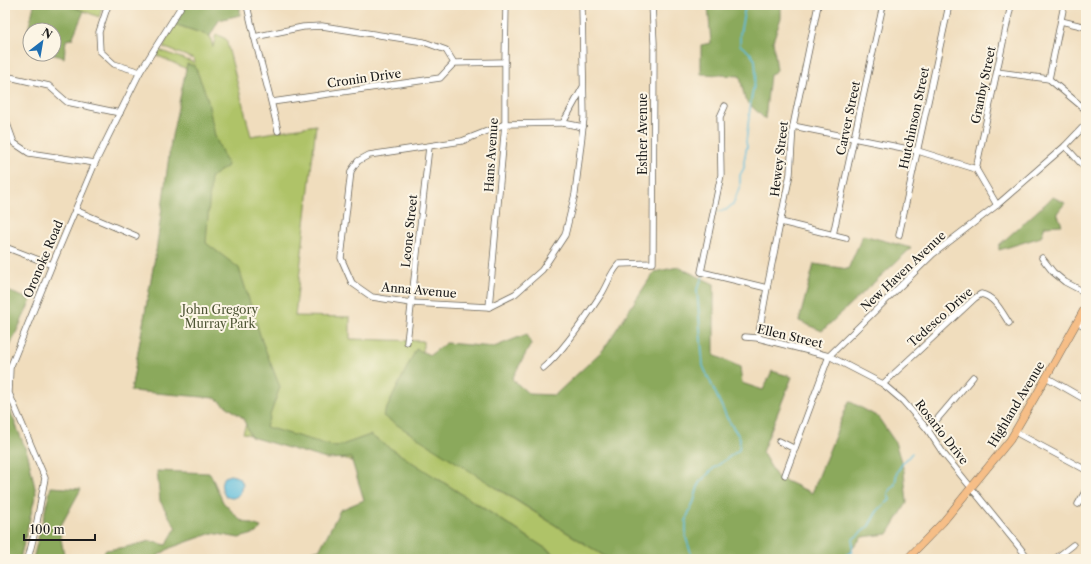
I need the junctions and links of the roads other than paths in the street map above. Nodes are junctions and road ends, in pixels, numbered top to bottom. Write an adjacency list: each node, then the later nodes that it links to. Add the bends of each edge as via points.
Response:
1 (108, 5): 17 (street, via 99,32 100,51 114,64)
2 (182, 5): 17 (street, Oronoke Road)
3 (247, 5): 14 (street)
4 (506, 5): 15 (street, Hans Avenue)
5 (582, 5): 21 (street)
6 (652, 5): 62 (street, Esther Avenue, via 653,263 621,263 557,355)
7 (818, 5): 30 (street, Hewey Street)
8 (884, 5): 33 (street, Carver Street)
9 (949, 5): 36 (street, Hutchinson Street)
10 (1011, 5): 18 (street, Granby Street)
11 (1064, 5): 12 (street)
12 (1061, 22): 13 (street); 20 (street)
13 (1086, 28)
14 (254, 37): 16 (street, via 303,27 322,26 424,42 446,50); 22 (street)
15 (504, 62): 16 (street); 28 (street, Hans Avenue)
16 (454, 64): 22 (street, Cronin Drive, via 440,78)
17 (140, 72): 25 (street, Oronoke Road)
18 (997, 72): 20 (street); 38 (street, Granby Street)
19 (5, 76): 25 (street, via 49,86 67,102)
20 (1049, 79): 24 (street)
21 (583, 87): 27 (street); 31 (street)
22 (272, 102): 32 (street)
23 (725, 106): 50 (street, via 720,117 721,175 701,272)
24 (1086, 110)
25 (120, 113): 37 (street, Oronoke Road)
26 (5, 118): 37 (street, via 14,143 29,153)
27 (563, 123): 28 (street, Anna Avenue); 31 (street, Anna Avenue)
28 (506, 124): 35 (street, Anna Avenue, via 462,141); 54 (street, Hans Avenue)
29 (1086, 124): 34 (street, New Haven Avenue)
30 (793, 126): 33 (street); 42 (street, Hewey Street, via 790,174)
31 (583, 127): 54 (street, via 575,194 565,235 542,270 515,294)
32 (278, 131)
33 (855, 139): 36 (street); 43 (street, Carver Street)
34 (1065, 146): 39 (street); 40 (street, New Haven Avenue)
35 (429, 147): 52 (street, Leone Street); 52 (street, Anna Avenue, via 369,155 358,161 351,170 341,258 352,283 372,297)
36 (918, 151): 38 (street); 44 (street, Hutchinson Street)
37 (95, 163): 41 (street, Oronoke Road)
38 (976, 169): 40 (street)
39 (1086, 169)
40 (997, 205): 61 (street, New Haven Avenue, via 933,254)
41 (75, 210): 45 (street); 49 (street, Oronoke Road)
42 (781, 222): 43 (street); 50 (street, Hewey Street)
43 (833, 235): 46 (street)
44 (899, 235)
45 (136, 236)
46 (846, 238)
47 (5, 247): 49 (street)
48 (1042, 258): 51 (street, via 1052,272 1065,282)
49 (52, 265): 77 (street, Oronoke Road, via 10,368 9,393 45,478)
50 (767, 288): 59 (street, Hewey Street)
51 (1086, 292)
52 (411, 302): 54 (street, Anna Avenue); 60 (street, Leone Street)
53 (1086, 306): 55 (main road, Highland Avenue)
54 (489, 307)
55 (1077, 322): 57 (street); 64 (main road, Highland Avenue)
56 (1009, 323): 65 (street, Tedesco Drive, via 993,300 981,294)
57 (1086, 327)
58 (745, 337): 59 (street, Ellen Street)
59 (758, 338): 61 (street, Ellen Street)
60 (407, 342)
61 (829, 356): 65 (street, Rosario Drive); 70 (street, New Haven Avenue)
62 (543, 368)
63 (972, 377): 67 (street)
64 (1046, 377): 66 (street); 68 (main road, Highland Avenue)
65 (883, 384): 67 (street, Rosario Drive, via 903,401)
66 (1086, 400)
67 (928, 430): 73 (street, Rosario Drive)
68 (1015, 432): 71 (street); 73 (main road, Highland Avenue)
69 (779, 441): 70 (street)
70 (795, 449): 72 (street, New Haven Avenue)
71 (1086, 470)
72 (785, 475)
73 (972, 488): 78 (main road, Highland Avenue); 79 (street, Rosario Drive)
74 (1086, 490): 75 (street)
75 (1078, 504)
76 (1074, 544): 80 (street)
77 (28, 559)
78 (907, 559)
79 (1029, 559)
80 (1055, 559)

